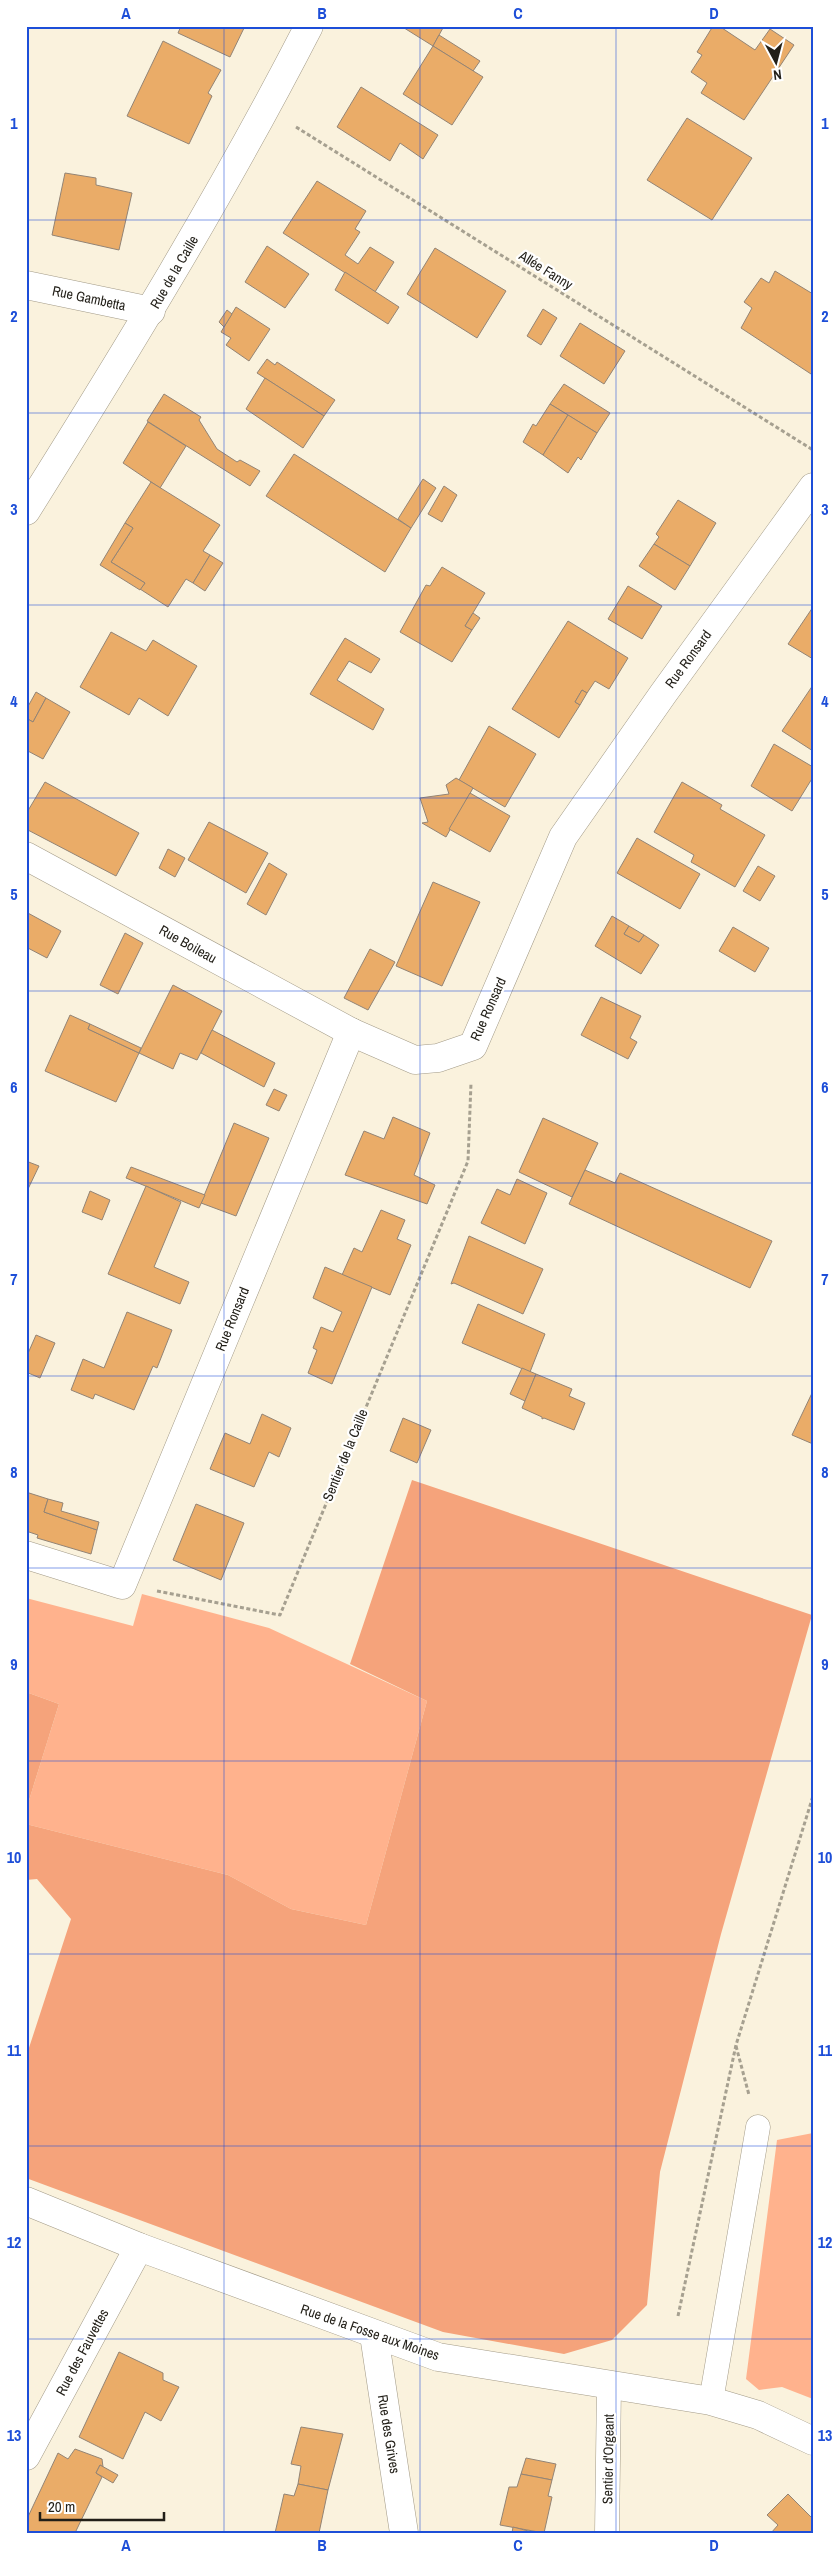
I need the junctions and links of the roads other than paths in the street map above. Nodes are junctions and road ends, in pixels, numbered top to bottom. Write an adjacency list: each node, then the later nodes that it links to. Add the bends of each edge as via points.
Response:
1 (309, 26): 3 (street, Rue de la Caille, via 267,108)
2 (26, 285): 3 (street, Rue Gambetta)
3 (151, 311): 5 (street, Rue de la Caille)
4 (813, 487): 7 (street, Rue Ronsard, via 564,837 473,1046 438,1058 415,1060)
5 (26, 511)
6 (26, 856): 7 (street, Rue Boileau)
7 (350, 1032): 8 (street, Rue Ronsard, via 122,1585)
8 (26, 1555)
9 (758, 2128): 14 (lane)
10 (26, 2201): 11 (street, Rue de la Fosse aux Moines)
11 (139, 2247): 12 (street, Rue de la Fosse aux Moines); 16 (street, Rue des Fauvettes)
12 (374, 2335): 13 (street, Rue de la Fosse aux Moines, via 438,2358); 17 (street, Rue des Grives)
13 (609, 2385): 14 (street, Rue de la Fosse aux Moines); 18 (lane, Sentier d'Orgeant)
14 (711, 2401): 15 (street, Rue de la Fosse aux Moines, via 758,2415)
15 (813, 2442)
16 (26, 2456)
17 (404, 2533)
18 (607, 2533)

